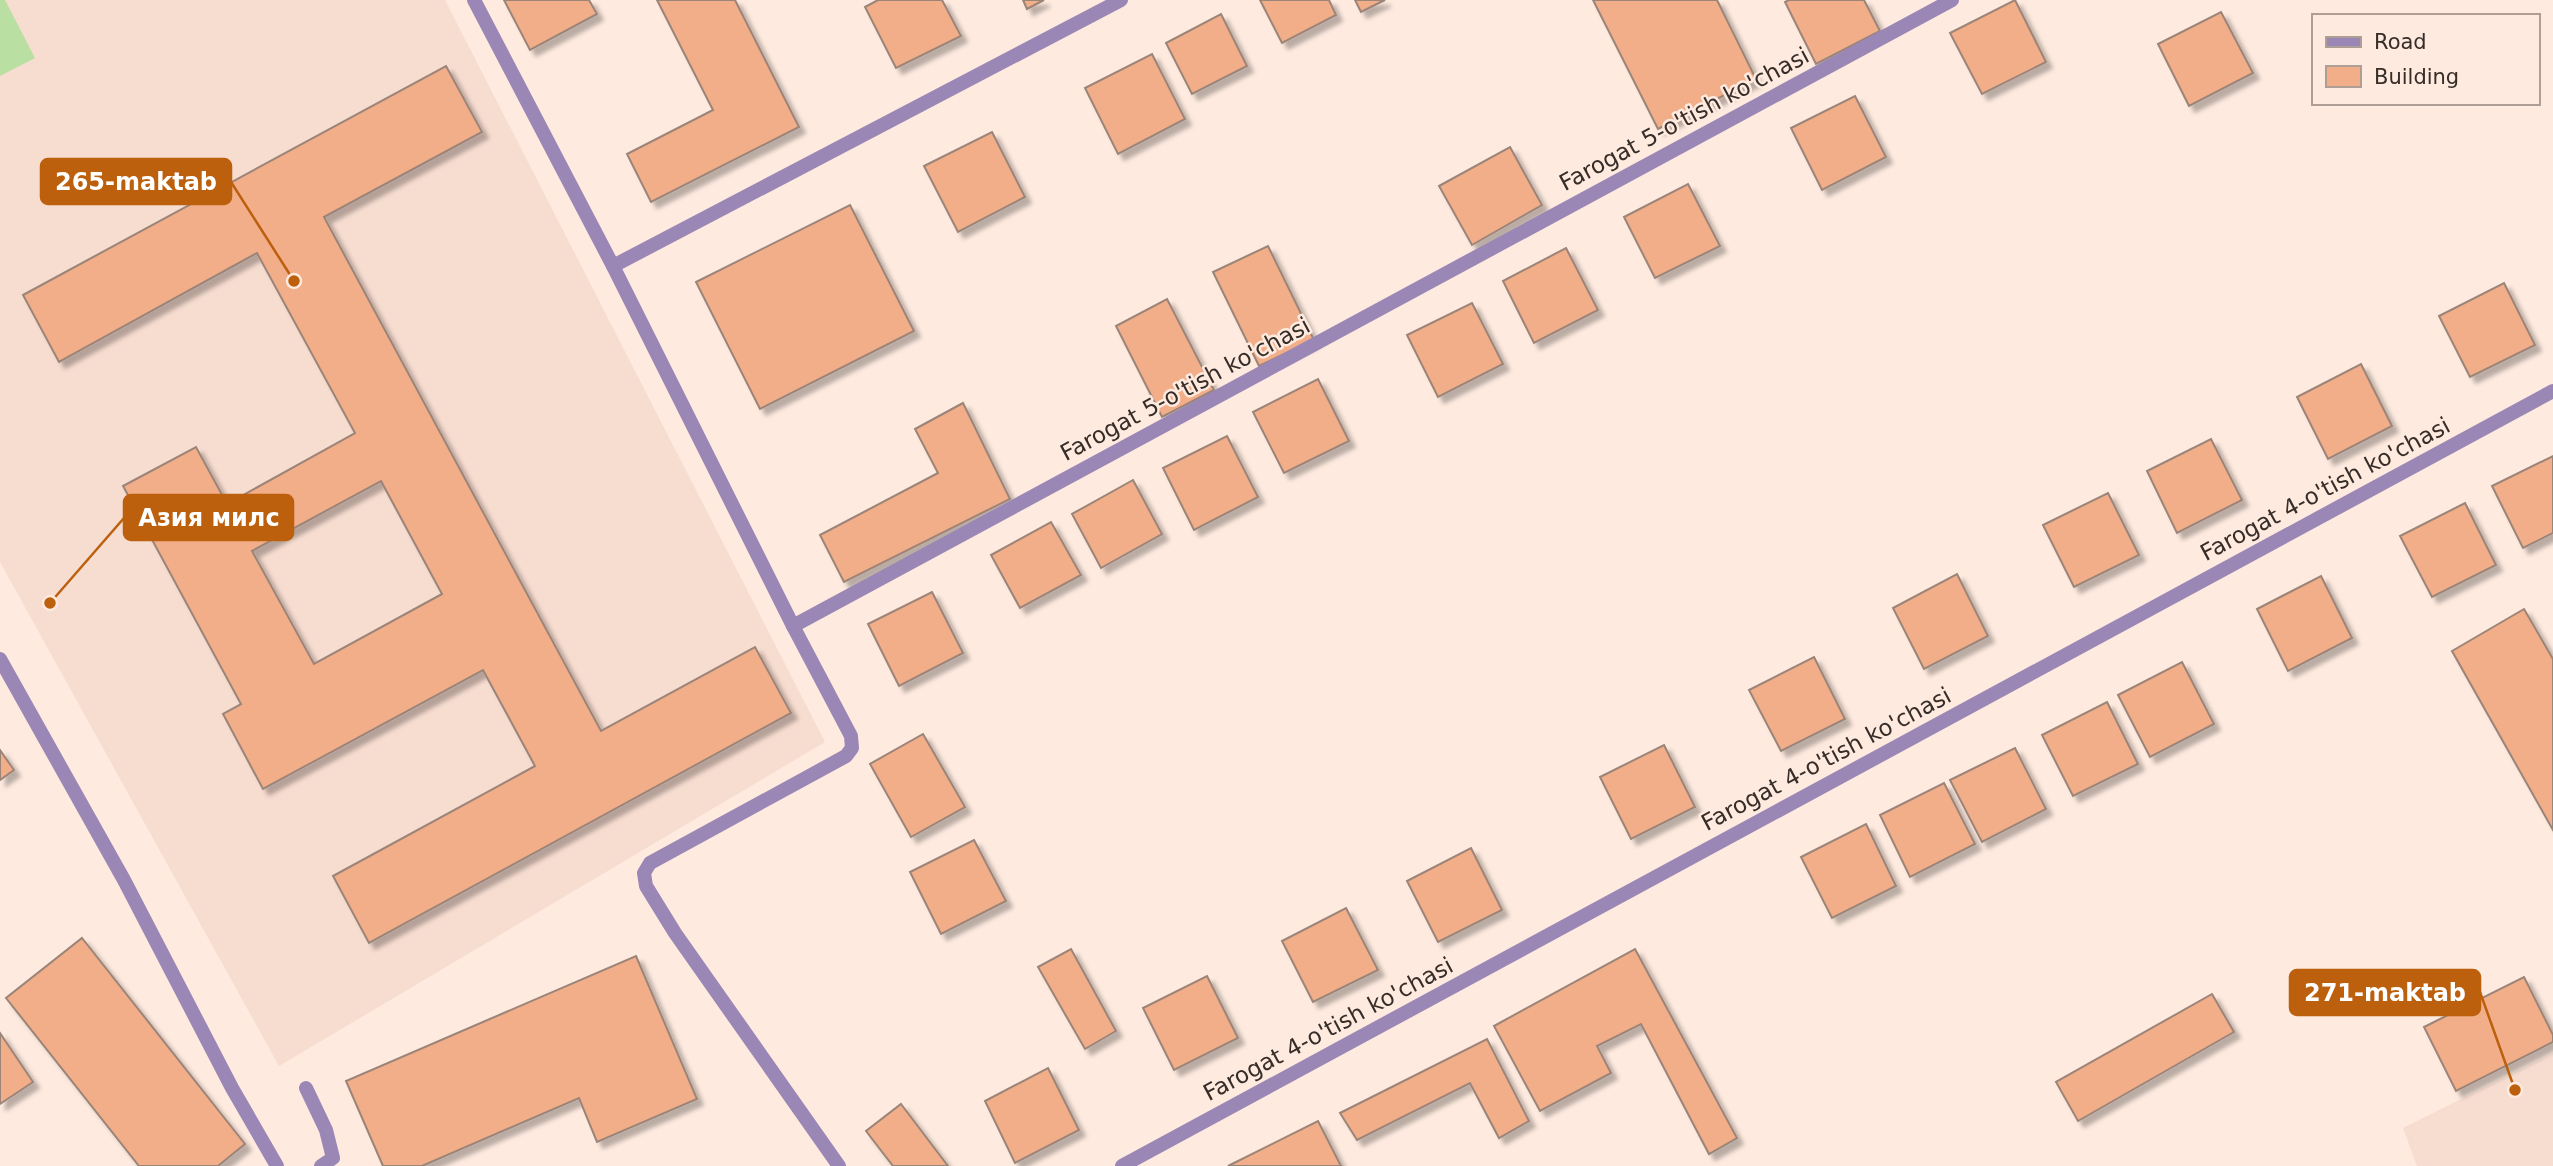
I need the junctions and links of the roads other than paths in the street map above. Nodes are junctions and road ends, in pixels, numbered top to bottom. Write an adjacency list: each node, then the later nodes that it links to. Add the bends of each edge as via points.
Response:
1 (474, 0): 4 (street)
2 (1121, 0): 4 (street)
3 (1952, 0): 6 (street, Farogat 5-o'tish ko'chasi)
4 (614, 266): 6 (street)
5 (2553, 391): 12 (street, Farogat 4-o'tish ko'chasi)
6 (793, 626): 11 (street, via 851,736 852,748 846,756 650,863 643,873 675,933)
7 (0, 659): 9 (street)
8 (306, 1088): 10 (street, via 326,1130 333,1158)
9 (277, 1166)
10 (321, 1166)
11 (839, 1166)
12 (1122, 1166)

